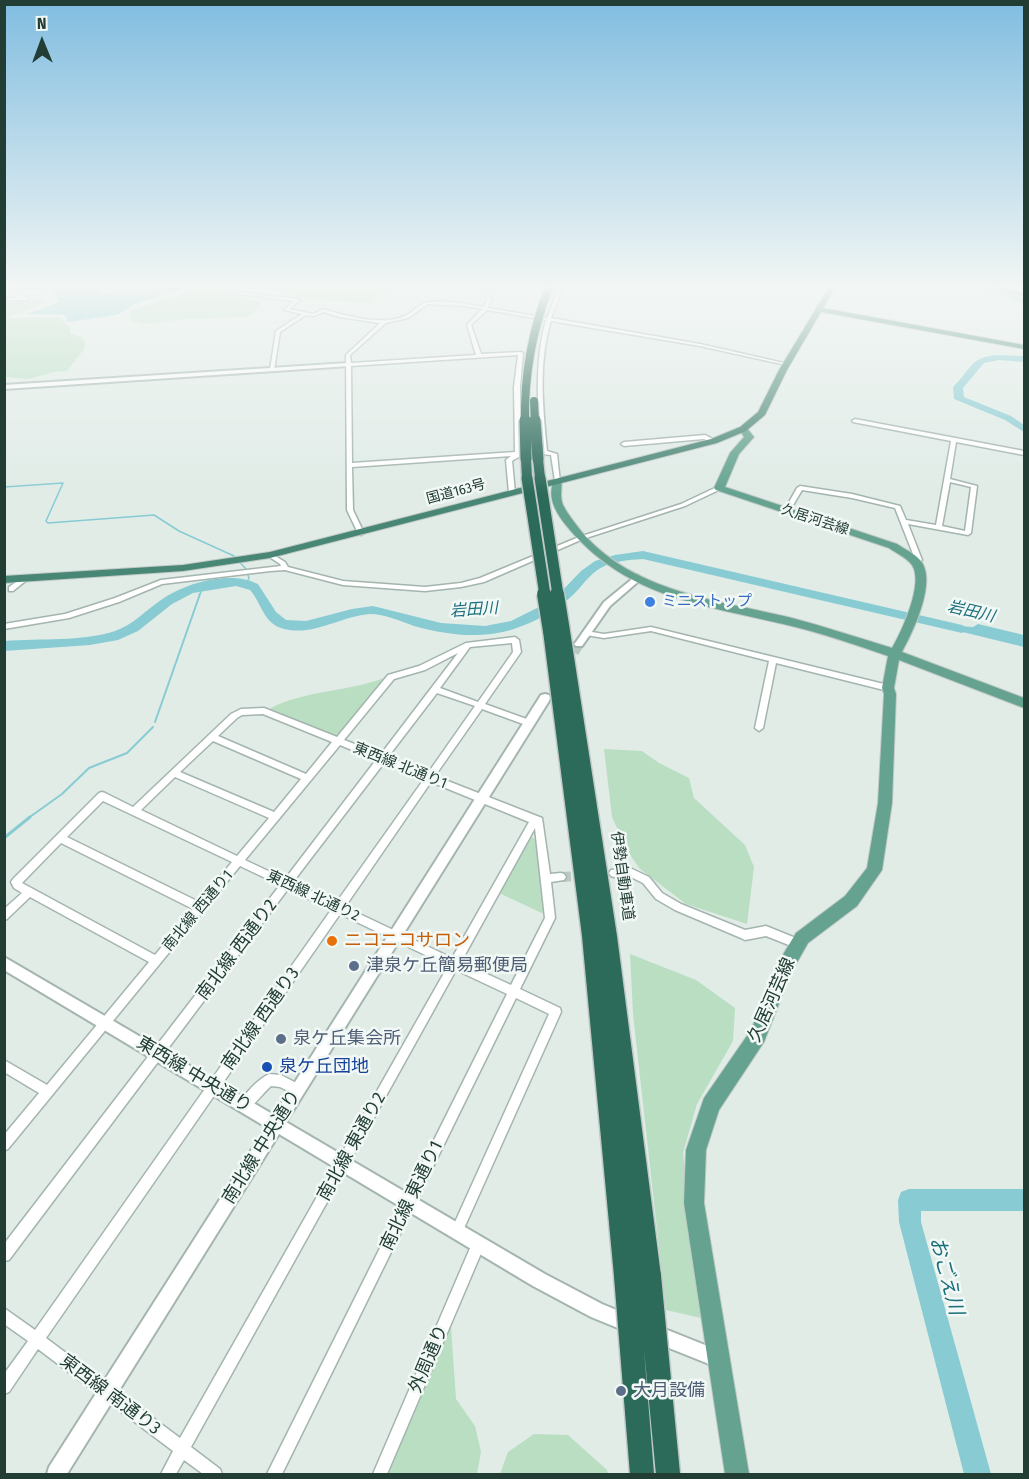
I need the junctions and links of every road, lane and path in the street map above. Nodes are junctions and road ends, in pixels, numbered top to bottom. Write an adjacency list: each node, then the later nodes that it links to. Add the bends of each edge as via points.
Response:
1 (274, 356): 12 (street)
2 (348, 356): 11 (street)
3 (479, 356): 11 (street)
4 (521, 356): 21 (street, via 517,387)
5 (528, 356): 21 (highway, bridge)
6 (537, 356): 20 (highway, bridge, via 534,419)
7 (543, 356): 20 (street)
8 (750, 356): 10 (street)
9 (791, 356): 10 (highway, 国道163号)
10 (786, 364): 15 (highway, 国道163号, via 762,413)
11 (348, 365): 12 (street); 22 (street)
12 (272, 370): 13 (street)
13 (4, 387)
14 (855, 421): 16 (street)
15 (743, 429): 17 (highway, 国道163号); 25 (main road, via 749,437 735,453)
16 (954, 440): 19 (street); 23 (street)
17 (714, 441): 18 (street, via 705,437); 24 (highway, 国道163号)
18 (624, 444)
19 (1022, 453)
20 (541, 455): 21 (street); 24 (street, via 554,454); 38 (highway, bridge)
21 (522, 456): 22 (street); 26 (street, via 509,460); 38 (highway, bridge)
22 (350, 465): 30 (street, via 350,510)
23 (947, 480): 29 (street); 29 (street, via 974,486 969,533)
24 (558, 481): 26 (highway, 国道163号); 31 (main road, via 554,489 557,502)
25 (720, 488): 27 (main road, 久居河芸線); 31 (street, via 668,511)
26 (512, 493): 30 (highway, 国道163号)
27 (787, 511): 28 (street, via 800,488 888,503 898,507); 33 (main road, 久居河芸線, via 893,546)
28 (904, 521): 29 (street); 33 (street, via 919,560)
29 (939, 527)
30 (361, 533): 32 (highway, 国道163号)
31 (583, 540): 34 (street, via 482,580 433,589 334,581); 35 (main road)
32 (270, 555): 34 (street); 36 (highway, 国道163号, via 183,568 25,579)
33 (916, 562): 42 (main road, 久居河芸線, via 922,577 910,627)
34 (285, 568): 37 (street, via 161,582 66,616)
35 (632, 575): 39 (street); 42 (main road, via 692,599 799,624)
36 (8, 585)
37 (4, 627)
38 (556, 631): 91 (highway, via 591,936)
39 (586, 633): 40 (street); 43 (street, via 604,636 651,629)
40 (579, 644)
41 (469, 645): 45 (street, 南北線 西通り2); 48 (street, 南北線 西通り3, via 515,640 517,652); 52 (street, 南北線 西通り1, via 422,668 391,676)
42 (897, 654): 44 (main road, 久居河芸線); 47 (main road)
43 (773, 661): 44 (street); 50 (street)
44 (888, 688): 72 (main road, 久居河芸線, via 885,803 874,870 850,901 802,938)
45 (435, 689): 48 (street); 53 (street, 南北線 西通り2)
46 (545, 698): 49 (street, 南北線 中央通り)
47 (1024, 703)
48 (480, 705): 49 (street); 56 (street, 南北線 西通り3)
49 (529, 723): 57 (street, 南北線 中央通り)
50 (759, 728)
51 (212, 737): 52 (street, 東西線 北通り1, via 234,716 264,711); 54 (street); 55 (street)
52 (338, 741): 53 (street, 東西線 北通り1); 55 (street, 南北線 西通り1)
53 (382, 759): 56 (street, 東西線 北通り1); 66 (street, 南北線 西通り2)
54 (176, 774): 58 (street); 59 (street)
55 (307, 778): 59 (street, 南北線 西通り1)
56 (429, 778): 57 (street, 東西線 北通り1); 69 (street, 南北線 西通り3)
57 (482, 798): 60 (street, 東西線 北通り1); 71 (street, 南北線 中央通り)
58 (134, 812): 61 (street, 東西線 北通り2, via 102,796); 62 (street, 東西線 北通り2)
59 (275, 817): 62 (street, 南北線 西通り1)
60 (536, 820): 65 (street); 75 (street, 南北線 東通り2)
61 (59, 838): 67 (street, via 16,882); 68 (street)
62 (239, 861): 66 (street, 東西線 北通り2); 68 (street, 南北線 西通り1)
63 (614, 873): 72 (street, via 630,872 678,907 745,935 766,931)
64 (561, 877): 65 (street)
65 (546, 878): 76 (street, 南北線 東通り1, via 550,918)
66 (287, 884): 69 (street, 東西線 北通り2); 78 (street, 南北線 西通り2)
67 (29, 892): 70 (street); 73 (street)
68 (200, 908): 73 (street, 南北線 西通り1)
69 (338, 908): 71 (street, 東西線 北通り2); 80 (street, 南北線 西通り3)
70 (4, 916)
71 (395, 936): 75 (street, 東西線 北通り2); 81 (street, 南北線 中央通り)
72 (800, 944): 94 (main road, 久居河芸線, via 784,969 758,1036 711,1105 696,1150 694,1203)
73 (157, 961): 77 (street, 南北線 西通り1)
74 (4, 963): 77 (street, 東西線 中央通り)
75 (455, 964): 76 (street, 東西線 北通り2); 86 (street, 南北線 東通り2)
76 (514, 992): 87 (street, 南北線 東通り1); 88 (street, 東西線 北通り2, via 556,1012)
77 (105, 1023): 78 (street, 東西線 中央通り); 82 (street, 南北線 西通り1)
78 (158, 1054): 80 (street, 東西線 中央通り); 90 (street, 南北線 西通り2)
79 (4, 1065): 82 (street)
80 (214, 1087): 83 (street, 東西線 中央通り); 93 (street, 南北線 西通り3)
81 (298, 1090): 83 (street, via 269,1080); 84 (street, 南北線 中央通り)
82 (48, 1092): 85 (street, 南北線 西通り1)
83 (245, 1105): 84 (street, 東西線 中央通り)
84 (277, 1124): 86 (street, 東西線 中央通り); 96 (street, 南北線 中央通り)
85 (4, 1144)
86 (343, 1164): 87 (street, 東西線 中央通り); 97 (street, 南北線 東通り2)
87 (409, 1203): 88 (street, 東西線 中央通り); 101 (street, 南北線 東通り1)
88 (457, 1232): 89 (street, 東西線 中央通り)
89 (478, 1244): 94 (street, 東西線 中央通り, via 597,1311); 102 (street, 外周通り)
90 (4, 1255)
91 (638, 1276): 103 (highway, bridge); 104 (highway, bridge)
92 (4, 1316): 93 (street, 東西線 南通り3)
93 (37, 1340): 95 (street, 南北線 西通り3); 96 (street, 東西線 南通り3)
94 (720, 1359): 105 (main road, 久居河芸線)
95 (4, 1387)
96 (108, 1393): 97 (street, 東西線 南通り3); 98 (street, 南北線 中央通り)
97 (183, 1449): 99 (street, 南北線 東通り2); 100 (street, 東西線 南通り3)
98 (57, 1474)
99 (168, 1474)
100 (215, 1474)
101 (274, 1474)
102 (380, 1474)
103 (642, 1474)
104 (668, 1474)
105 (737, 1474)

